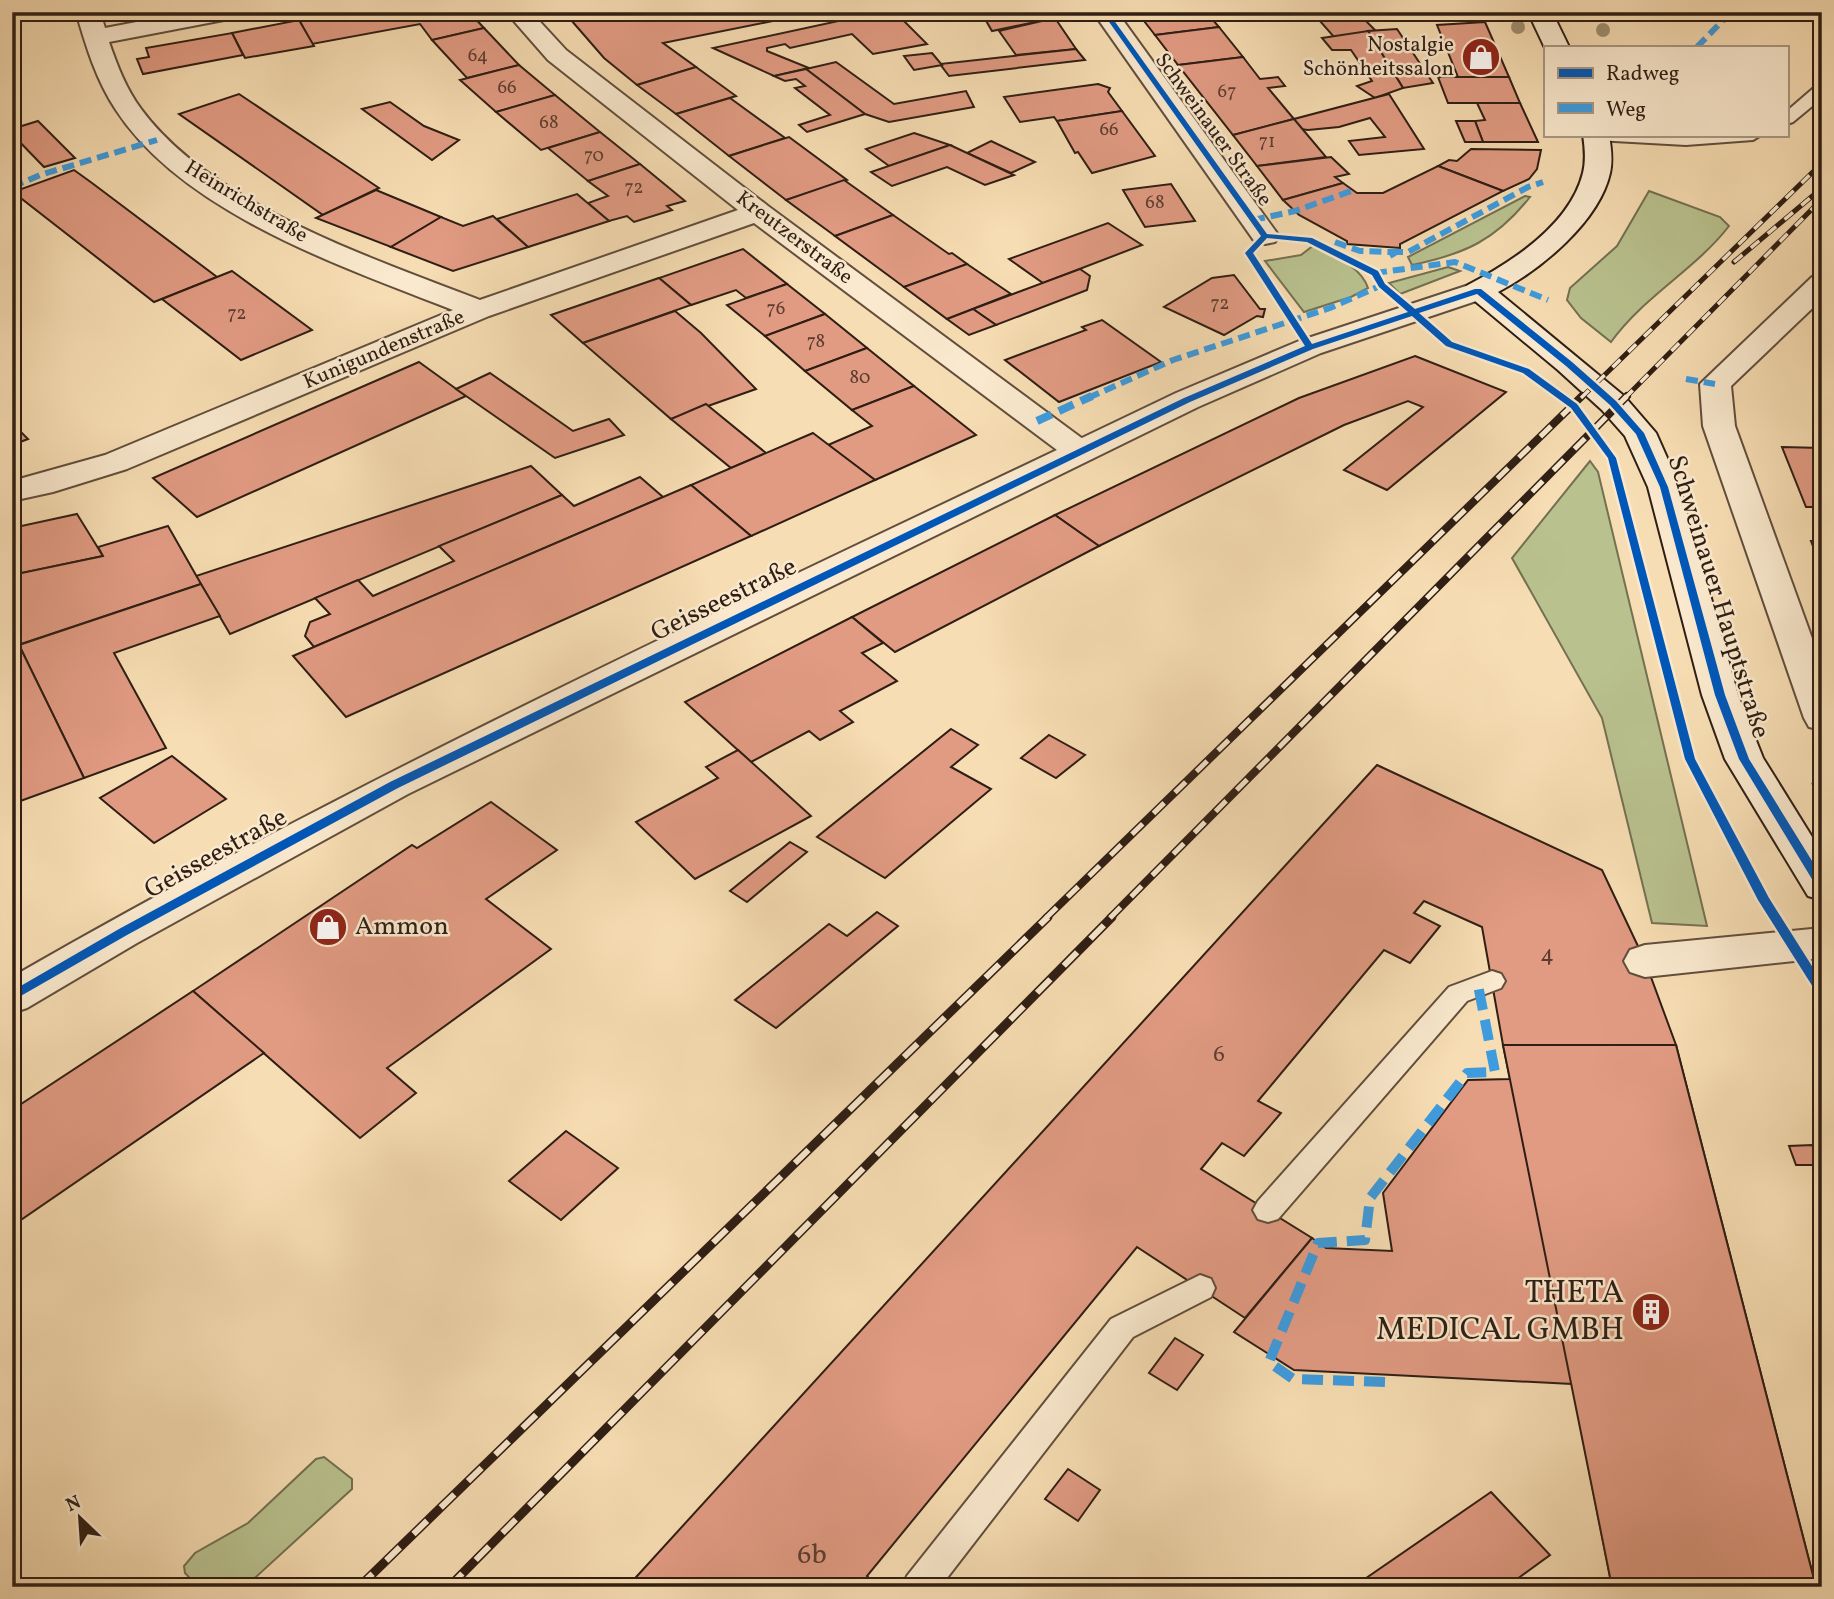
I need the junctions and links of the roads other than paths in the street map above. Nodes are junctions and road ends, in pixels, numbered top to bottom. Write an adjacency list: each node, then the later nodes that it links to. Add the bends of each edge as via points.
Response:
1 (229, 12): 5 (street)
2 (518, 12): 14 (street, Kreutzerstraße, via 557,55)
3 (1105, 12): 15 (street, Schweinauer Straße)
4 (1540, 12): 6 (street)
5 (91, 25): 18 (street, Heinrichstraße, via 116,89 138,122 175,159 300,236)
6 (1557, 46)
7 (1822, 73): 9 (lane)
8 (1822, 89): 10 (lane)
9 (1788, 100)
10 (1788, 118)
11 (1596, 136): 17 (street, Geisseestraße, via 1594,181 1576,210 1521,265)
12 (1614, 136): 13 (lane, via 1686,140)
13 (1739, 136)
14 (758, 212): 18 (street, Kunigundenstraße); 19 (street, Kreutzerstraße)
15 (1265, 236)
16 (1822, 283): 21 (street, Schweinauer Hauptstraße, via 1714,384 1719,426)
17 (1478, 291): 19 (street, Geisseestraße, via 1271,362); 22 (street, Schweinauer Hauptstraße, via 1569,364 1640,433 1664,487 1720,695 1737,741)
18 (479, 310): 20 (street, Kunigundenstraße, via 116,462)
19 (1080, 453): 26 (street, Geisseestraße, via 394,785)
20 (12, 491)
21 (1822, 718)
22 (1817, 869)
23 (1822, 943): 24 (street)
24 (1645, 961)
25 (1492, 981): 27 (lane, via 1458,994)
26 (12, 997)
27 (1268, 1210)
28 (1200, 1288): 29 (lane, via 1122,1328)
29 (919, 1587)

